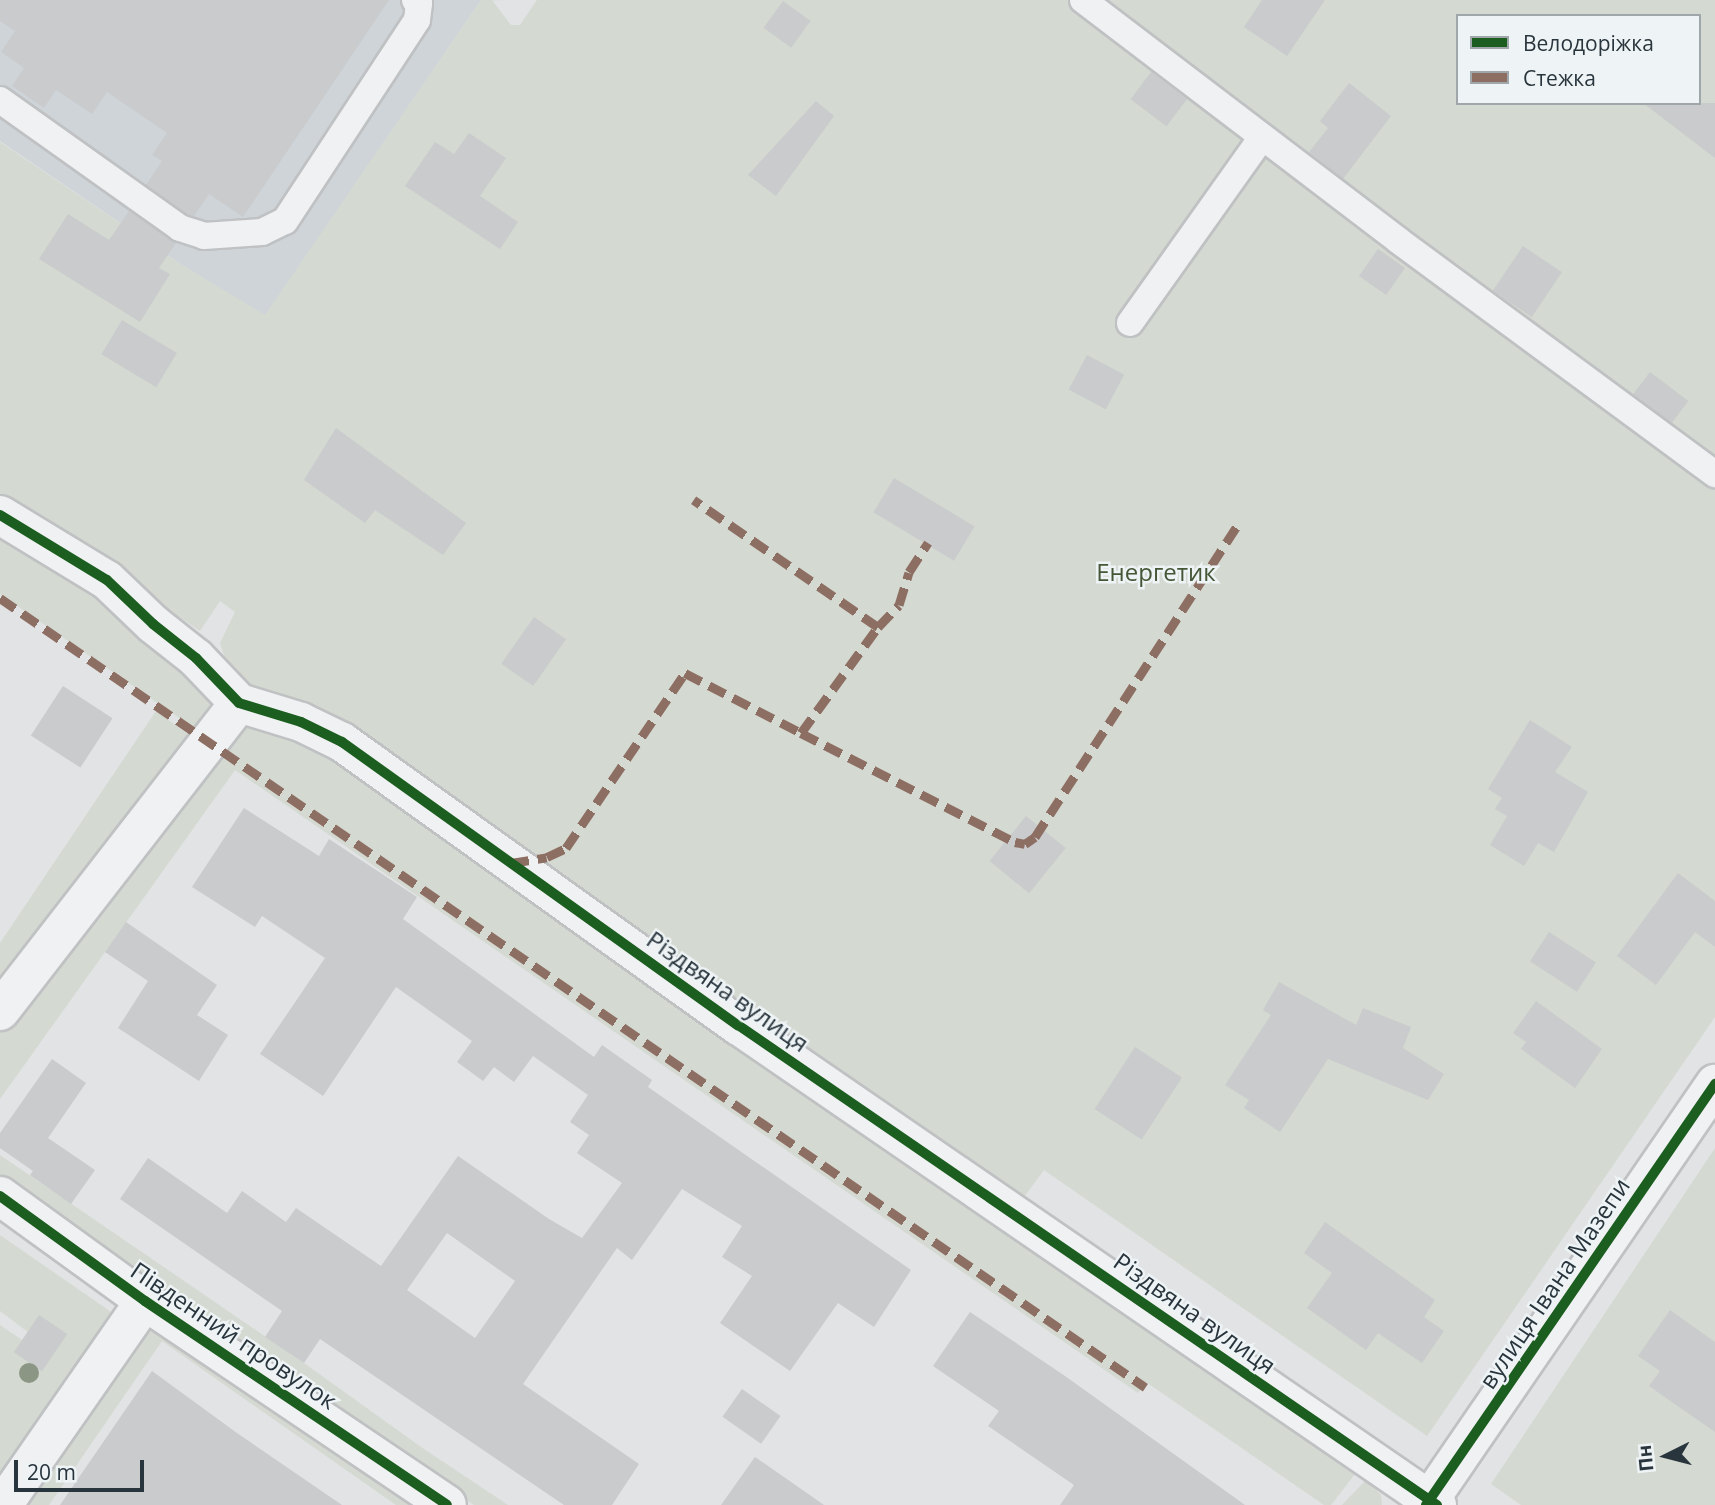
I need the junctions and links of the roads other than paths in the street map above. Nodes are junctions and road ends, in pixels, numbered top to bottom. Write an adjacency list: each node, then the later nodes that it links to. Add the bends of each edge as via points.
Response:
1 (415, 0): 3 (lane, via 419,3 417,20 285,221 262,232 204,236 180,228)
2 (1083, 0): 4 (lane)
3 (0, 100)
4 (1262, 136): 5 (lane); 6 (lane)
5 (1130, 323)
6 (1715, 474)
7 (0, 515): 8 (street, Різдвяна вулиця, via 107,580 153,625 197,658)
8 (239, 703): 9 (street); 13 (street, Різдвяна вулиця, via 301,722 342,742 738,1026)
9 (0, 1012)
10 (1715, 1084): 13 (street, вулиця Івана Мазепи)
11 (0, 1196): 12 (street, Південний провулок)
12 (145, 1301): 14 (street); 15 (street, Південний провулок)
13 (1431, 1503)
14 (3, 1505)
15 (447, 1505)

